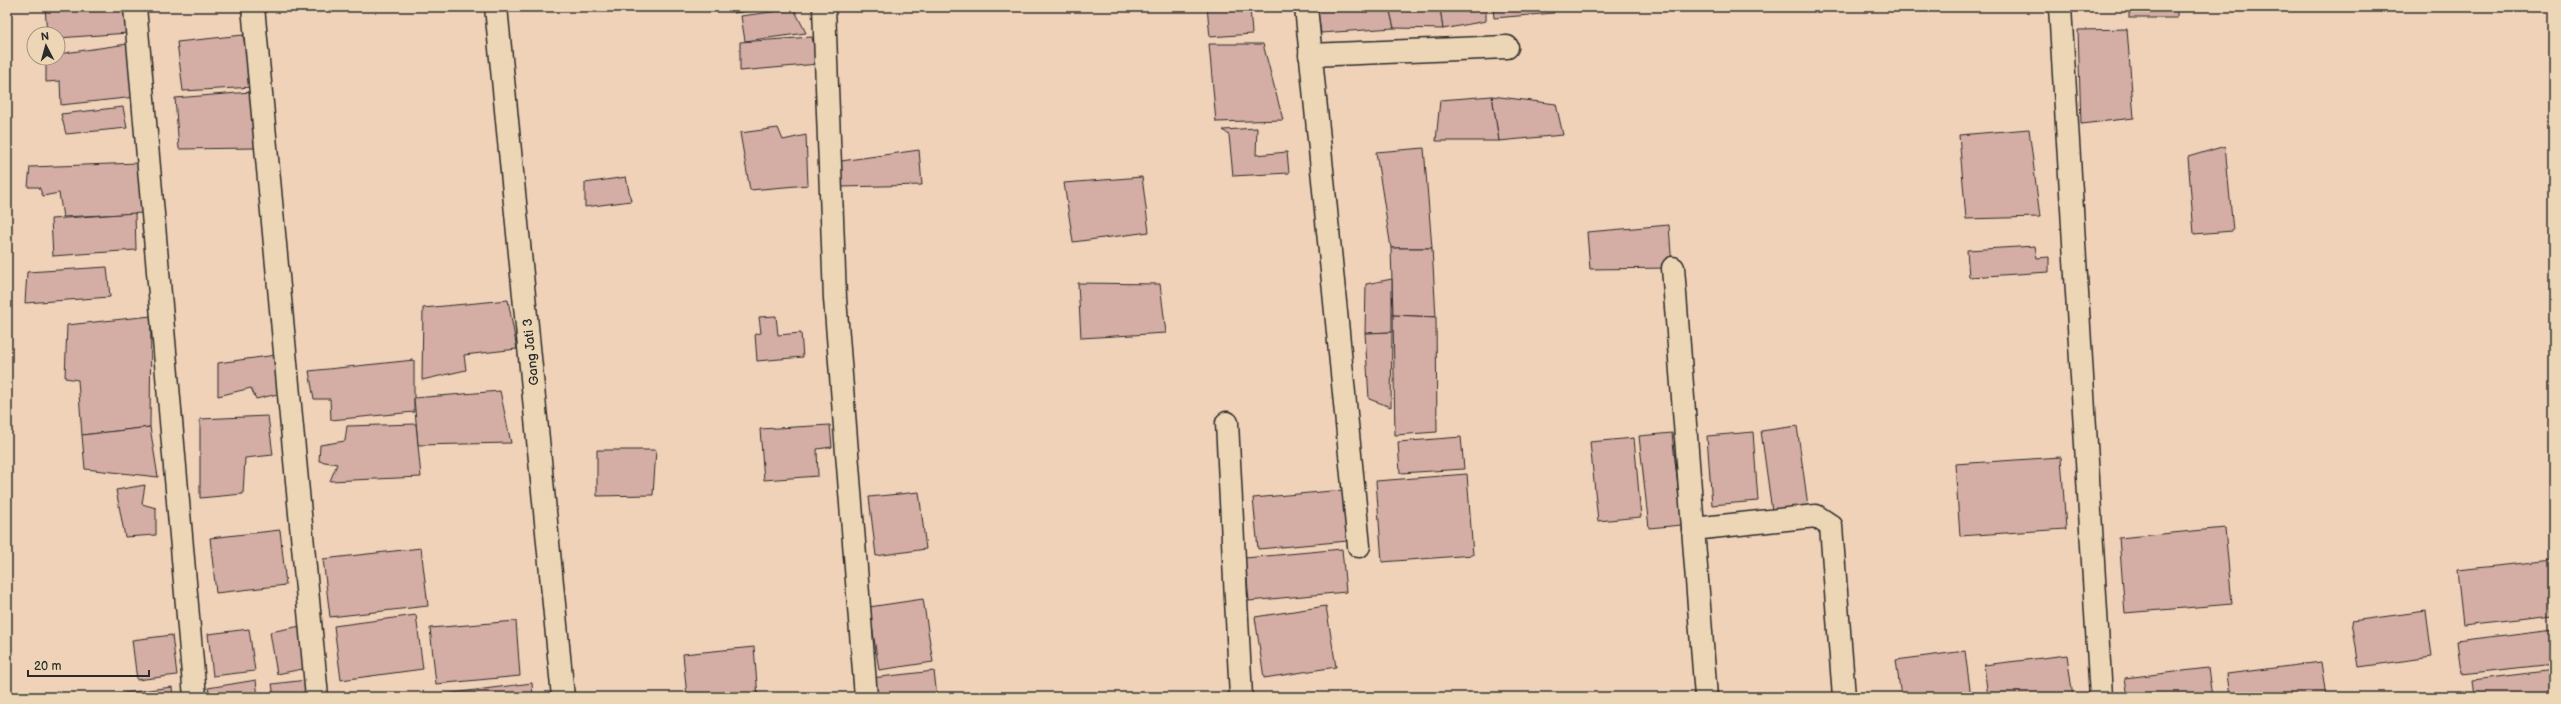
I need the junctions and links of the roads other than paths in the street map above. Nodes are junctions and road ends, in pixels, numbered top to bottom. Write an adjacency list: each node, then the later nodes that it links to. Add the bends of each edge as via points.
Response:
1 (135, 7): 13 (street)
2 (253, 7): 14 (street)
3 (496, 7): 15 (street, Gang Jati 3)
4 (824, 7): 16 (street, via 835,298)
5 (1306, 7): 8 (street)
6 (2060, 7): 20 (street)
7 (1507, 47): 8 (street)
8 (1310, 55): 12 (street)
9 (1673, 268): 11 (street)
10 (1227, 423): 17 (street)
11 (1693, 529): 18 (street); 19 (street, via 1816,516 1831,526)
12 (1359, 546)
13 (195, 697)
14 (317, 697)
15 (563, 697)
16 (866, 697)
17 (1240, 697)
18 (1706, 697)
19 (1844, 697)
20 (2101, 697)

